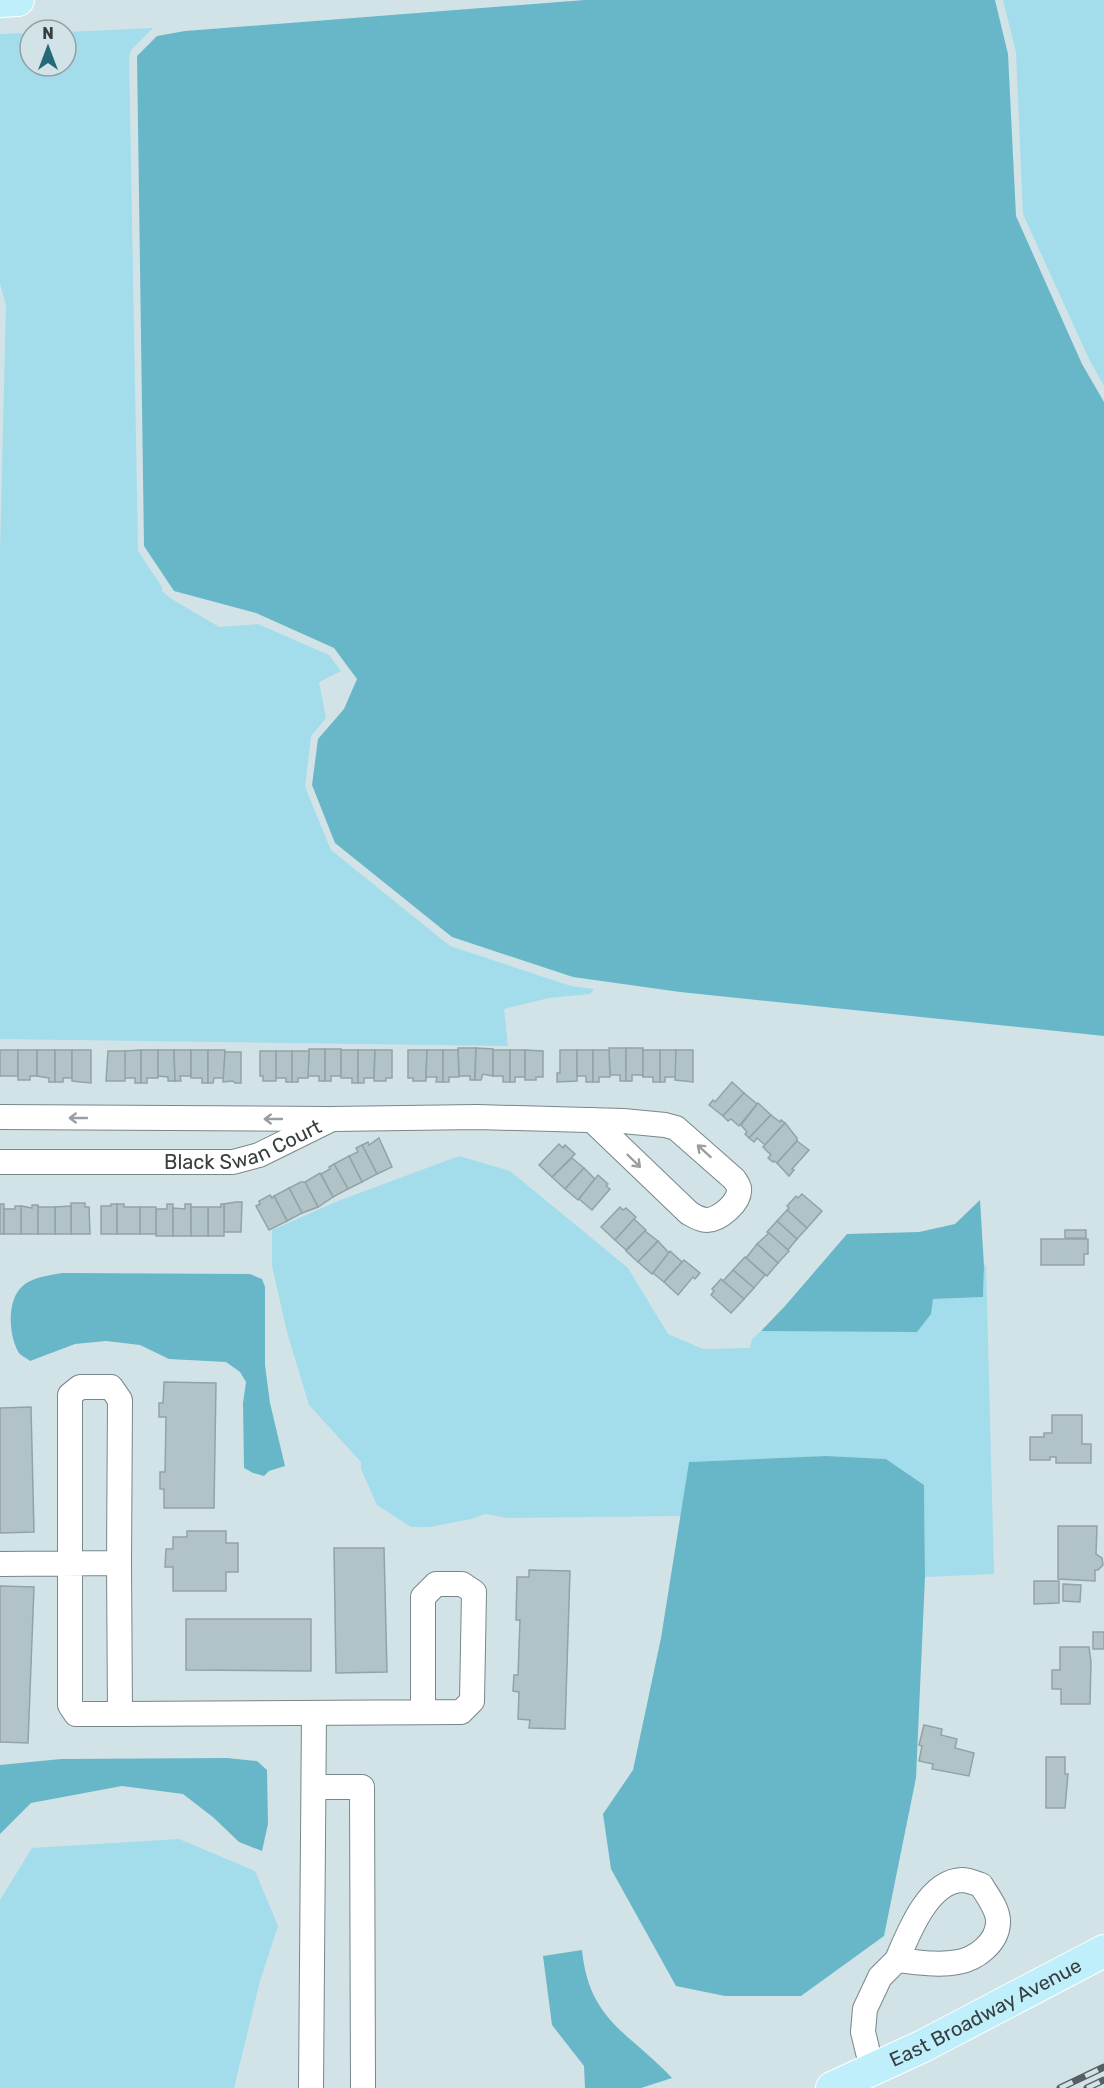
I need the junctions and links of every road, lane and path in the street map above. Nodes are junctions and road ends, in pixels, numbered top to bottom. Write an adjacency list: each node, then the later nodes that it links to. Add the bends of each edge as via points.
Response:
1 (18, 0): 2 (main road)
2 (0, 1)
3 (0, 1117): 4 (street, one-way to 3)
4 (332, 1119): 5 (street, Black Swan Court); 6 (street, Black Swan Court, via 260,1155 233,1162)
5 (592, 1120): 5 (street, Black Swan Court, one-way to 5, via 689,1213 700,1219 710,1220 722,1214 737,1196 739,1188 734,1179 675,1128)
6 (0, 1162)
7 (71, 1563): 8 (street); 8 (street, via 70,1395 80,1387 111,1387 120,1400); 9 (street); 12 (street, via 70,1706 76,1714)
8 (119, 1563): 12 (street)
9 (0, 1564)
10 (423, 1712): 10 (street, via 461,1712 472,1701 474,1592 462,1584 436,1584 423,1597); 11 (street)
11 (314, 1713): 12 (street); 13 (street)
12 (120, 1714)
13 (314, 1787): 17 (street); 18 (street, via 362,1787)
14 (1104, 1951): 16 (main road, East Broadway Avenue)
15 (897, 1960): 16 (street, via 880,1977 865,2009 863,2032)
16 (872, 2069): 19 (main road, East Broadway Avenue)
17 (311, 2088)
18 (363, 2088)
19 (832, 2088)

